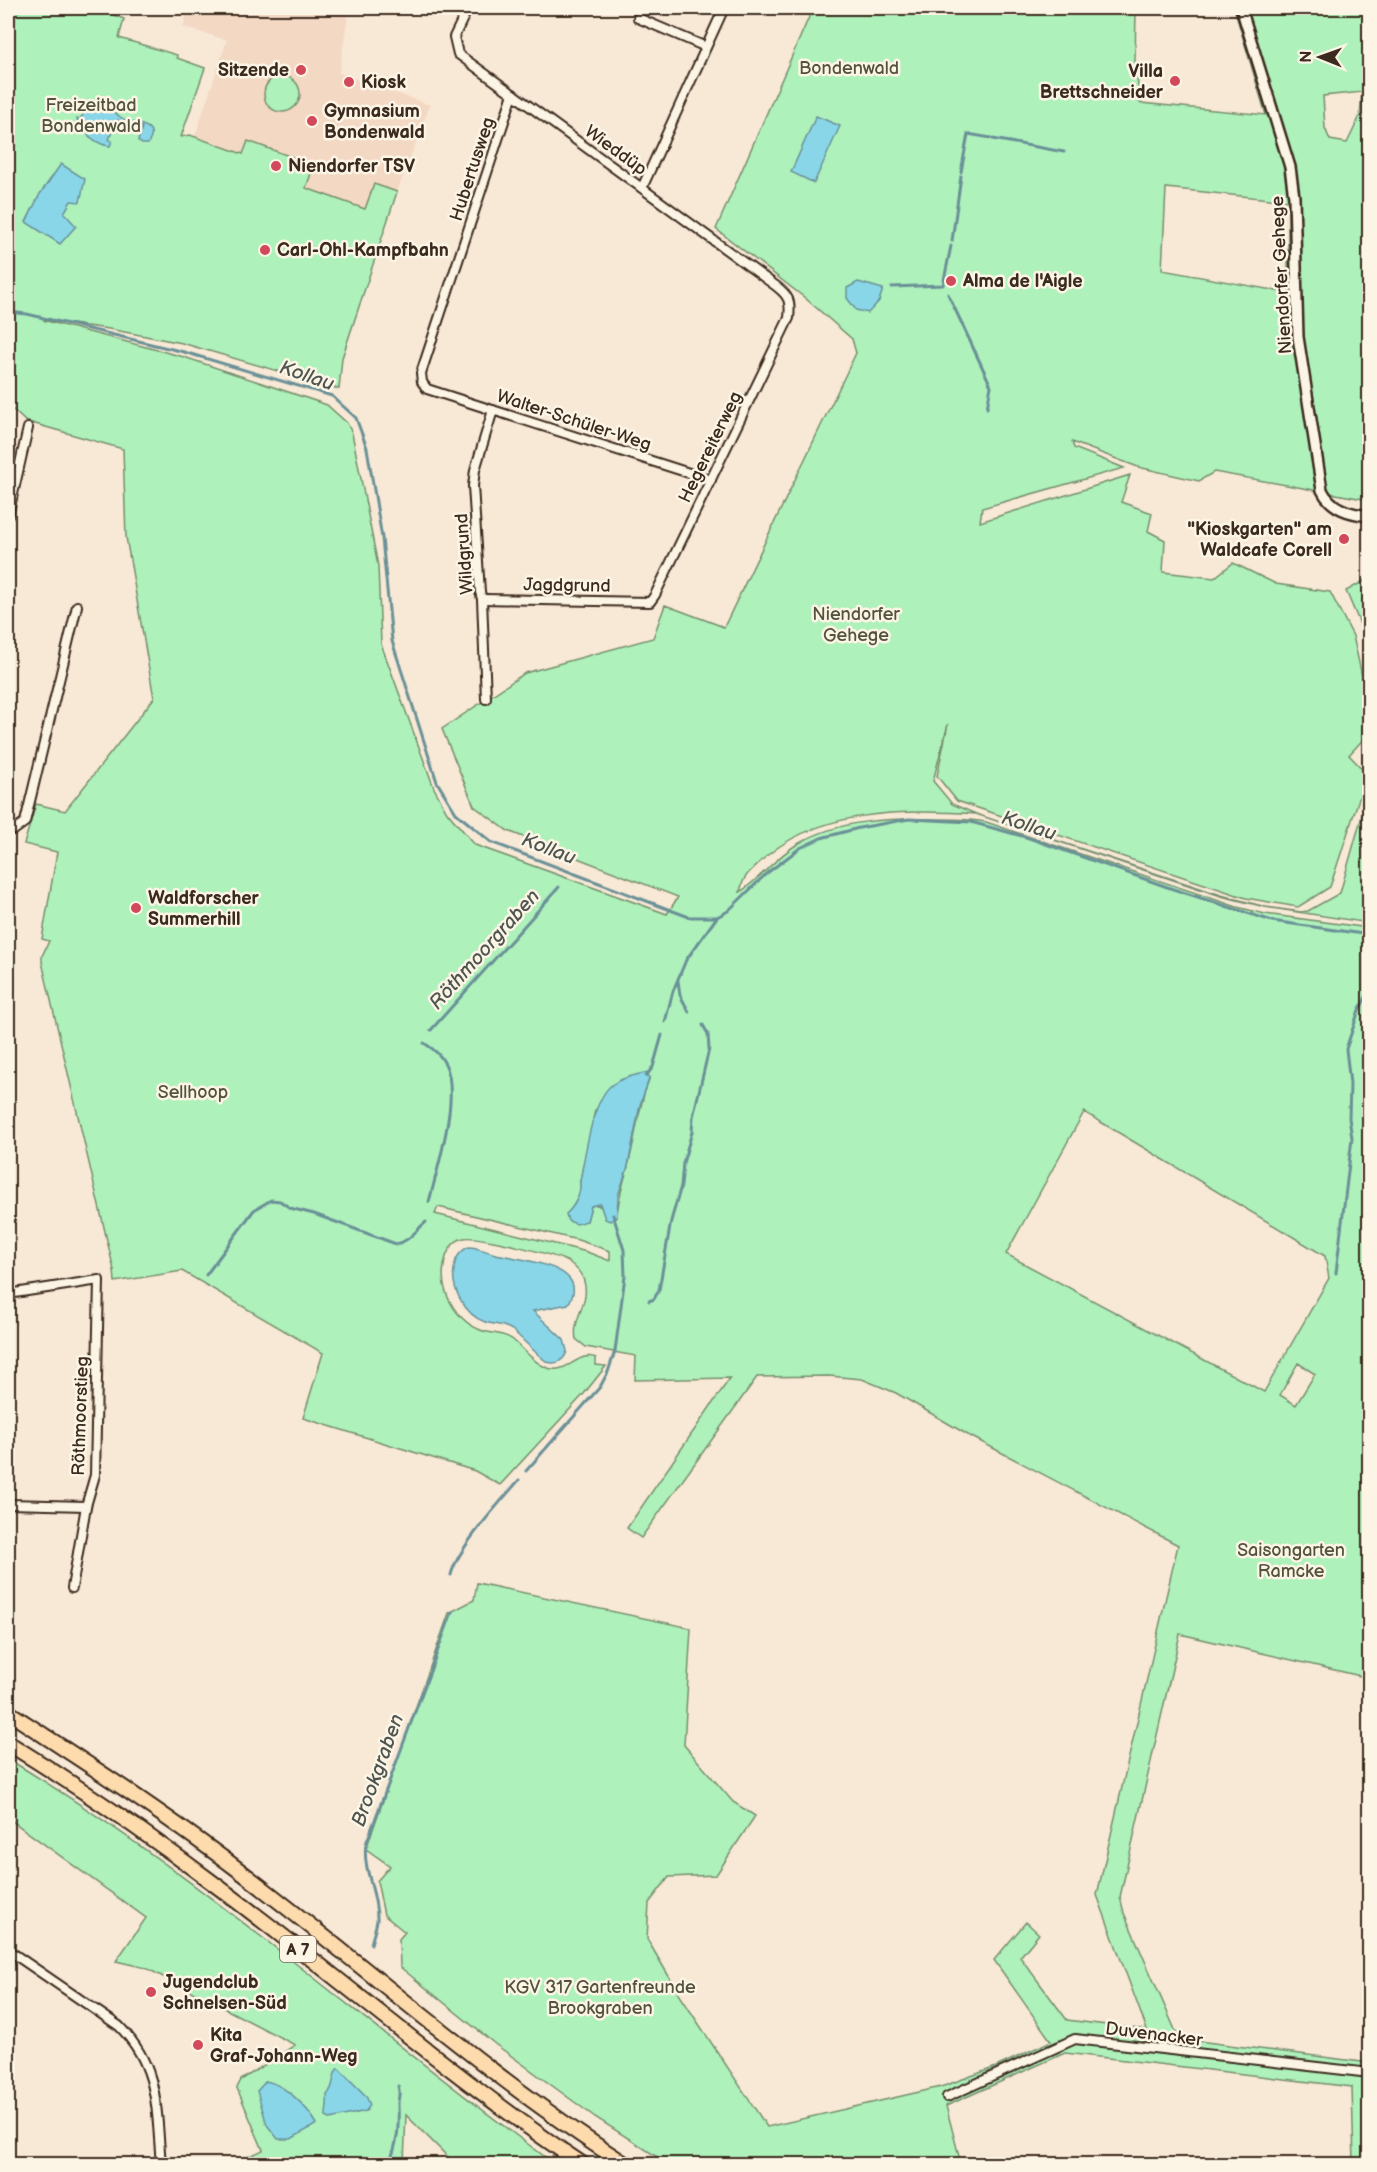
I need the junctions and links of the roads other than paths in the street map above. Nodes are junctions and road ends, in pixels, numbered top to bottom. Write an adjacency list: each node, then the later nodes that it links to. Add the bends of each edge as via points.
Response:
1 (468, 8): 6 (street, Wieddüp, via 454,37 458,54)
2 (724, 8): 5 (street)
3 (1241, 8): 14 (street, Niendorfer Gehege, via 1290,167 1298,337 1322,490 1327,500 1342,511)
4 (638, 18): 5 (street)
5 (706, 47): 7 (street)
6 (513, 94): 7 (street, Wieddüp); 9 (street, Hubertusweg, via 421,373)
7 (642, 188): 8 (street, Wieddüp, via 788,295)
8 (791, 304): 12 (street, Hegereiterweg, via 789,318)
9 (428, 389): 10 (street, Walter-Schüler-Weg)
10 (493, 410): 12 (street, Walter-Schüler-Weg); 15 (street, Wildgrund, via 473,486)
11 (28, 428): 13 (street)
12 (711, 480): 16 (street, Hegereiterweg)
13 (8, 516)
14 (1370, 516)
15 (482, 599): 16 (street, Jagdgrund); 18 (street, Wildgrund)
16 (650, 602)
17 (77, 606): 19 (street, via 25,822 14,830)
18 (486, 699)
19 (8, 829)
20 (8, 1294): 22 (street, Röthmoorstieg, via 99,1280 94,1475)
21 (8, 1504): 22 (street)
22 (86, 1506): 23 (street, Röthmoorstieg)
23 (72, 1588)
24 (8, 1712): 31 (highway, A 7, via 183,1829 534,2102)
25 (8, 1743): 30 (highway, A 7, via 187,1864 521,2123)
26 (8, 1950): 29 (street, via 119,2026 132,2040 153,2082)
27 (1370, 2073): 28 (street, Duvenacker, via 1075,2039)
28 (947, 2097)
29 (161, 2164)
30 (582, 2164)
31 (625, 2164)

